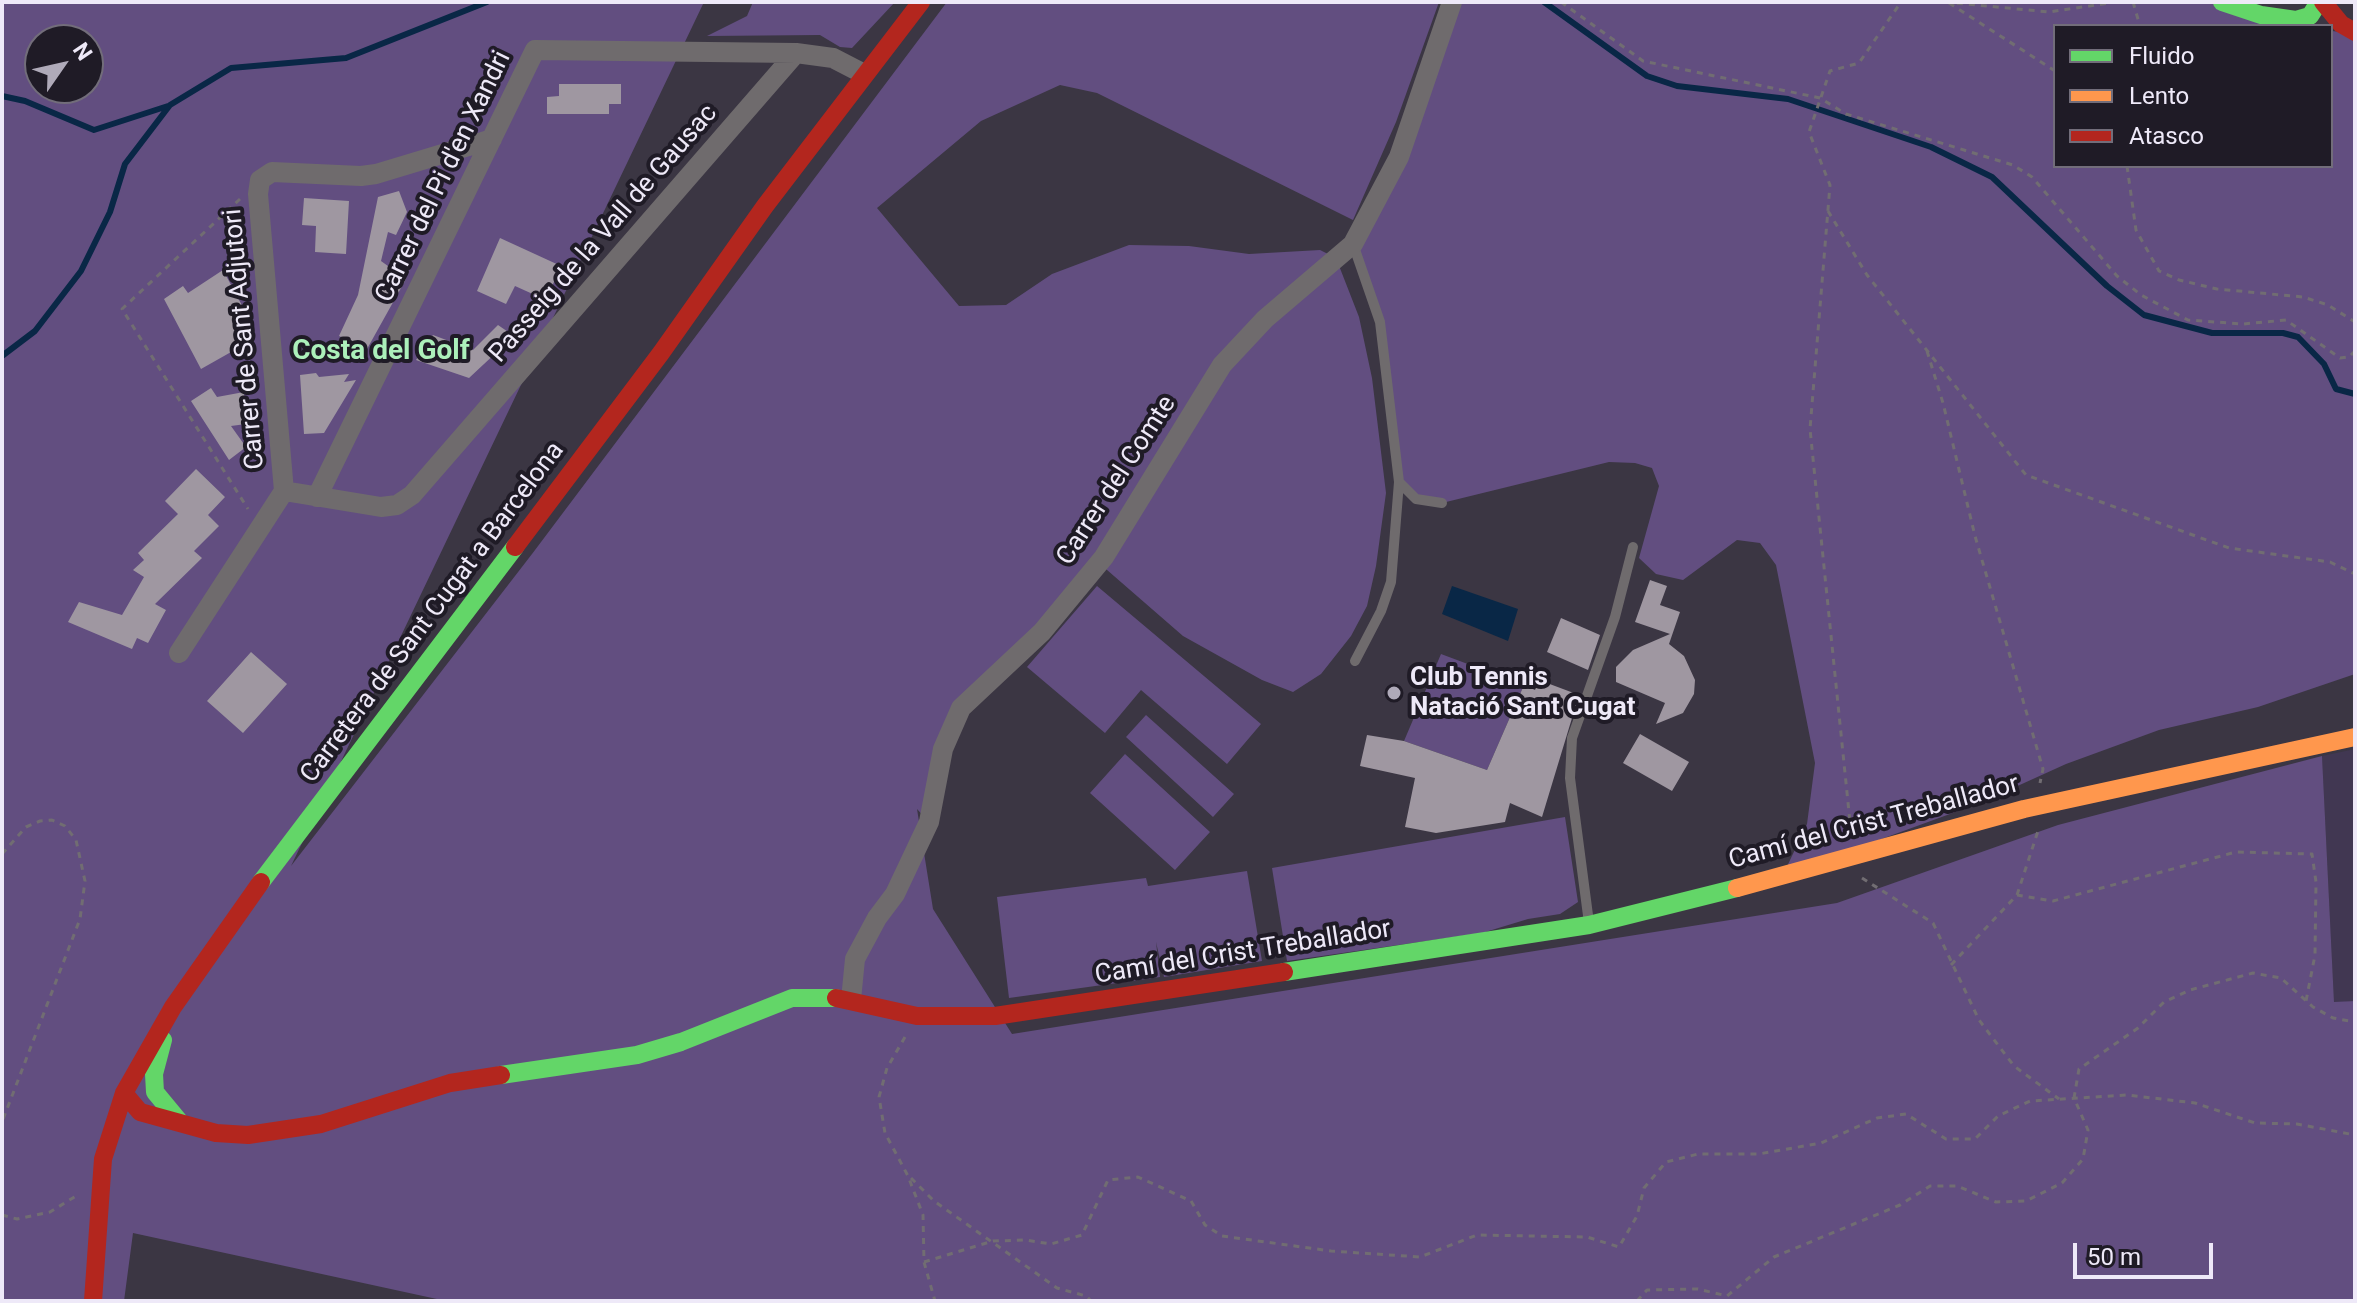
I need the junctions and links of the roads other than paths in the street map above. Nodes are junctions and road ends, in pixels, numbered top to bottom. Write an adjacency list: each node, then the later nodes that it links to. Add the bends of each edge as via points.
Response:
1 (921, 2): 11 (street, Carretera de Sant Cugat a Barcelona)
2 (1452, 2): 13 (street, Carrer del Comte, via 1399,157)
3 (2222, 2): 6 (street)
4 (2274, 2): 6 (street)
5 (2321, 2): 6 (street, via 2310,16); 9 (street)
6 (2291, 19): 7 (street)
7 (2310, 24)
8 (2333, 28): 9 (street)
9 (2355, 32)
10 (796, 53): 11 (street, Carrer del Pi d'en Xandri, via 833,58); 12 (street, Carrer del Pi d'en Xandri, via 535,50); 16 (street, Passeig de la Vall de Gausac, via 412,495 381,507)
11 (864, 74): 24 (street, Carretera de Sant Cugat a Barcelona)
12 (492, 139): 15 (street, Carrer de Sant Adjutori, via 376,174 272,172 260,180); 16 (street, Carrer del Pi d'en Xandri)
13 (1353, 244): 14 (lane, via 1380,322); 23 (street, Carrer del Comte, via 1265,319 1222,365 1104,557 1042,632 961,708 943,749 929,822 895,894 855,959)
14 (1399, 482): 17 (lane, via 1416,499); 20 (lane, via 1391,582)
15 (284, 491): 16 (street, Passeig de la Vall de Gausac); 19 (street, Carrer de Sant Adjutori)
16 (317, 497)
17 (1442, 503)
18 (1633, 547): 22 (lane, via 1615,617 1572,738 1570,778)
19 (179, 653)
20 (1355, 661)
21 (2355, 737): 22 (street, Camí del Crist Treballador, via 2047,804)
22 (1589, 925): 23 (street, Camí del Crist Treballador, via 995,1016 917,1016)
23 (851, 1000): 27 (street, Camí del Crist Treballador, via 792,998 637,1055 450,1083 280,1132 216,1133)
24 (173, 1007): 25 (street, Carretera de Sant Cugat a Barcelona); 27 (street, via 154,1074 155,1092)
25 (124, 1093): 26 (street); 27 (street, via 146,1099); 28 (street, Carretera de Sant Cugat a Barcelona)
26 (140, 1112): 27 (street, Camí del Crist Treballador); 28 (street)
27 (179, 1121)
28 (113, 1122): 29 (street, Carretera de Sant Cugat a Barcelona, via 100,1181)
29 (93, 1301)

